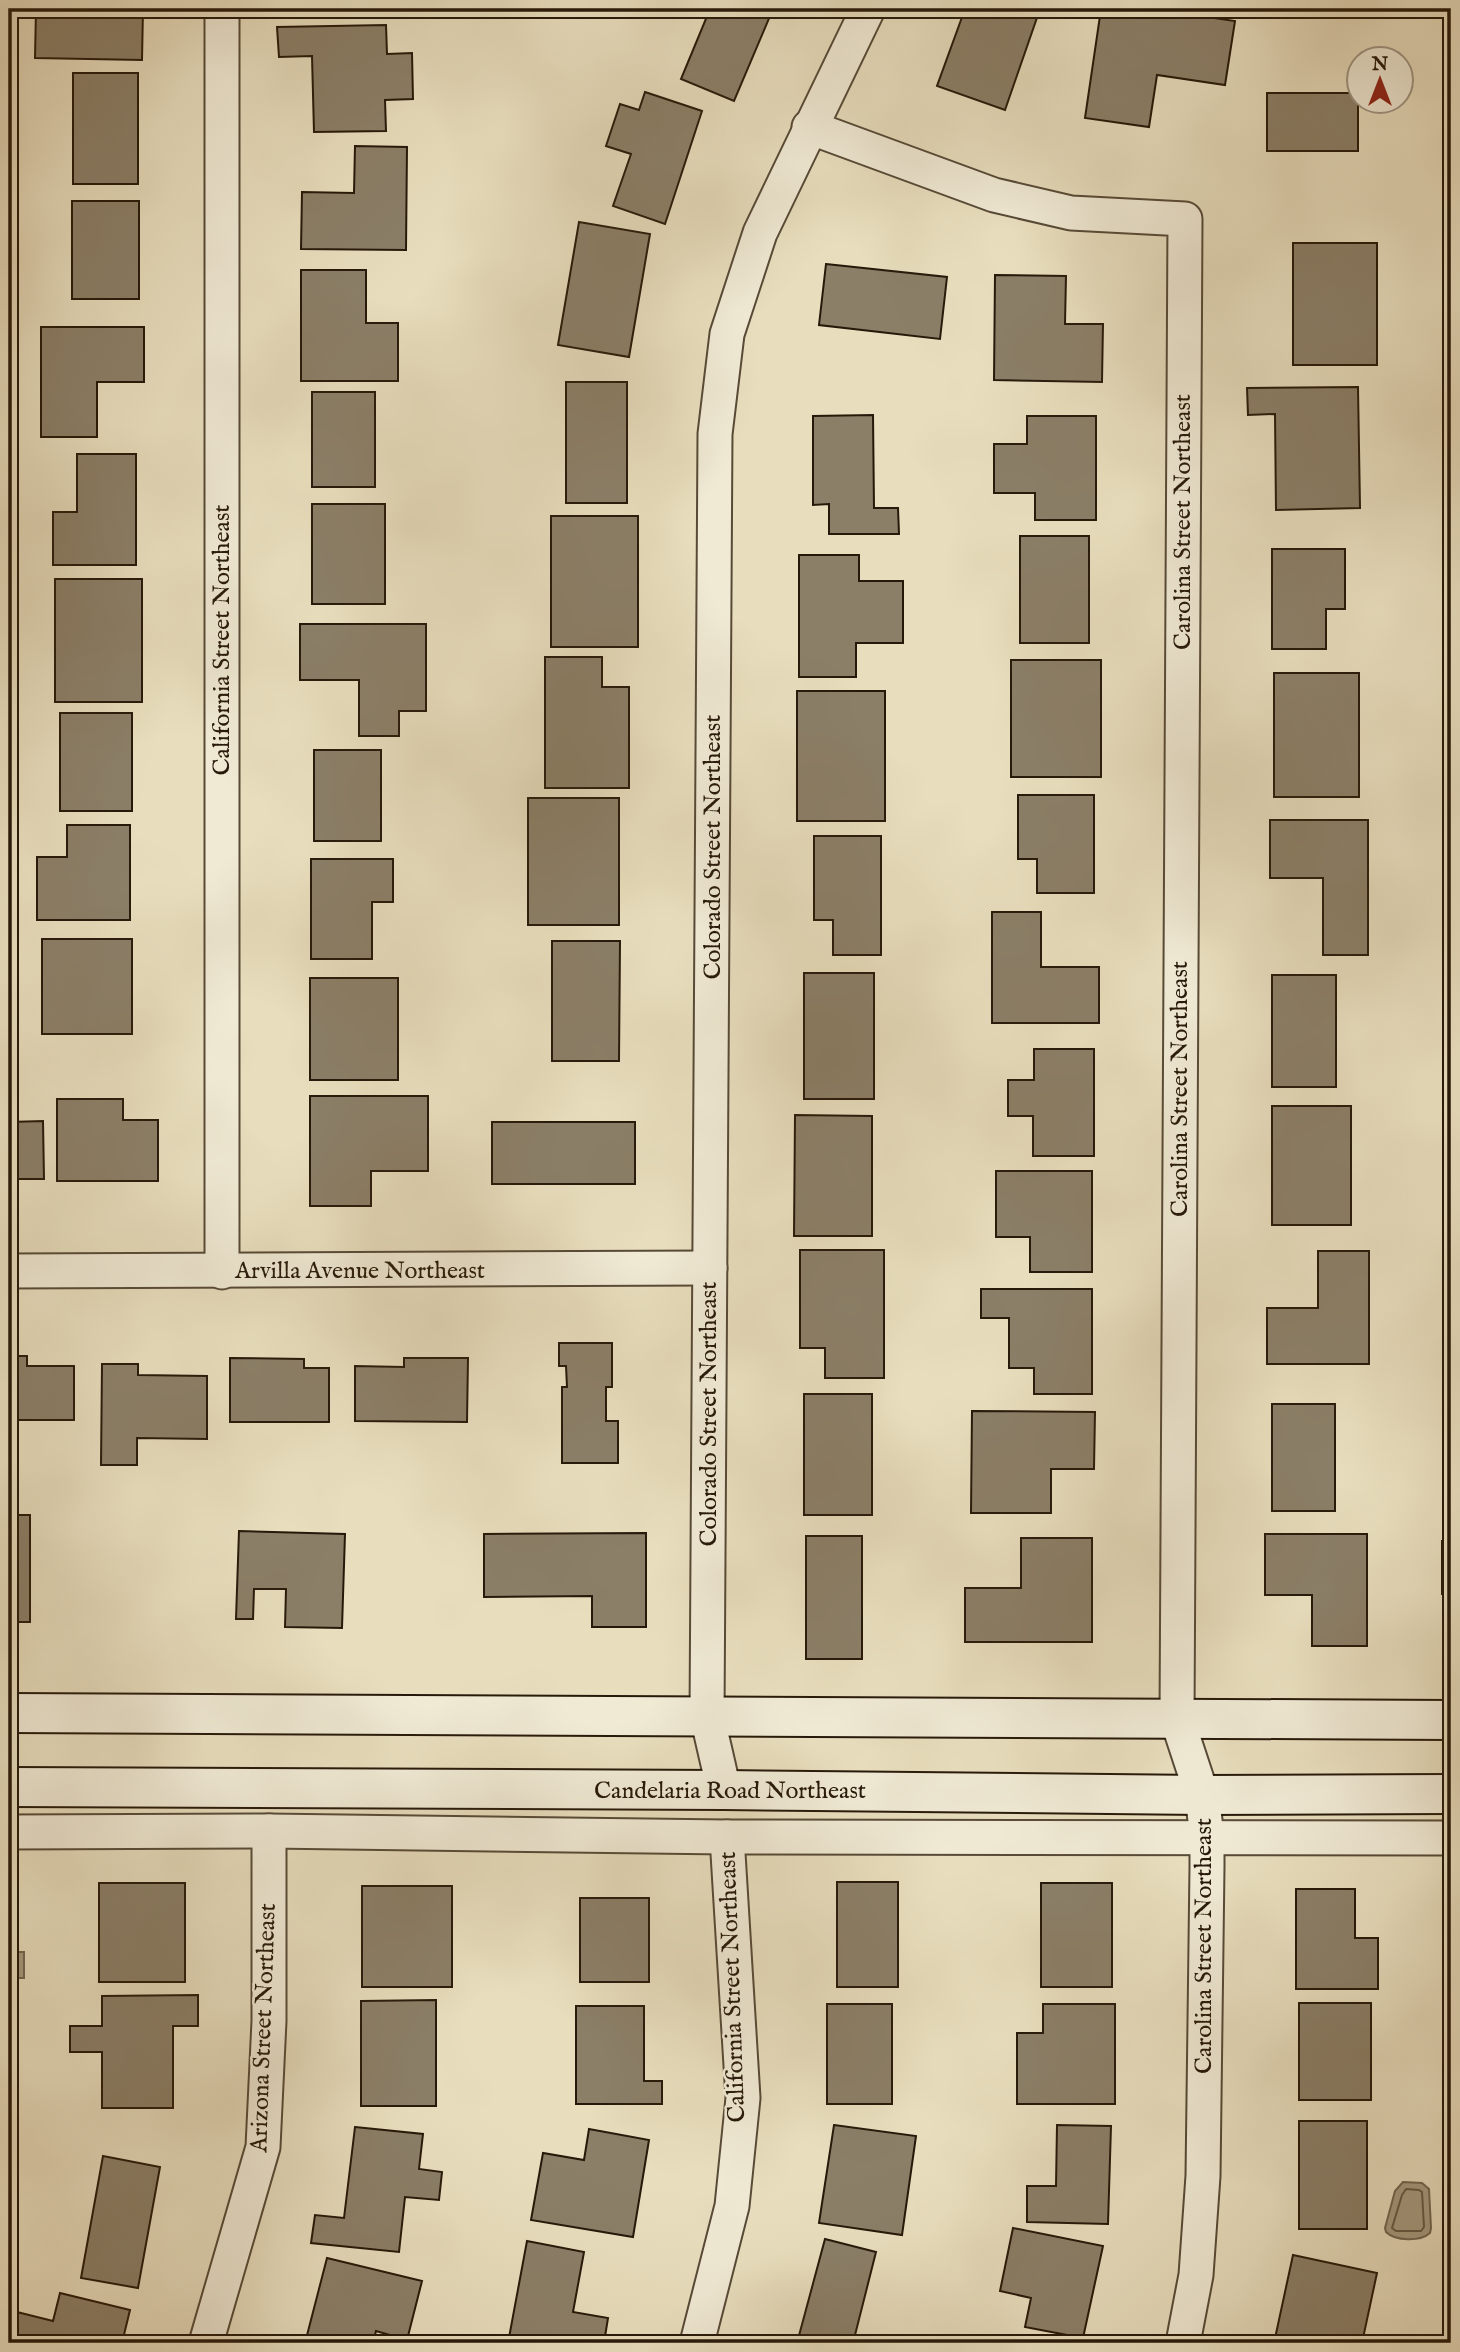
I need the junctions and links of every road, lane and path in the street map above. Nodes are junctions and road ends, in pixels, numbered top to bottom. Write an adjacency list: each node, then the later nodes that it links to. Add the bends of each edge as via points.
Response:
1 (222, 9): 6 (street, California Street Northeast)
2 (868, 9): 3 (street, Colorado Street Northeast)
3 (809, 127): 4 (street, Colorado Street Northeast, via 760,233 727,334 715,434); 9 (street, Carolina Street Northeast, via 994,195 1071,213 1185,219)
4 (710, 1268): 6 (street, Arvilla Avenue Northeast); 8 (street, Colorado Street Northeast)
5 (9, 1271): 6 (street, Arvilla Avenue Northeast)
6 (222, 1272)
7 (9, 1713): 8 (main road)
8 (706, 1716): 9 (main road); 12 (street)
9 (1177, 1718): 10 (main road); 14 (street, Carolina Street Northeast)
10 (1451, 1720)
11 (9, 1787): 12 (main road, Candelaria Road Northeast)
12 (724, 1790): 14 (main road, Candelaria Road Northeast)
13 (1451, 1794): 14 (main road, Candelaria Road Northeast)
14 (1202, 1795): 18 (street, Carolina Street Northeast)
15 (269, 1831): 16 (street); 17 (street); 20 (street, Arizona Street Northeast, via 269,2021 263,2147)
16 (9, 1832)
17 (727, 1837): 18 (street); 21 (street, California Street Northeast, via 743,2098 732,2206)
18 (1207, 1837): 19 (street); 22 (street, Carolina Street Northeast, via 1203,2176 1196,2275)
19 (1451, 1838)
20 (206, 2343)
21 (697, 2343)
22 (1183, 2343)

